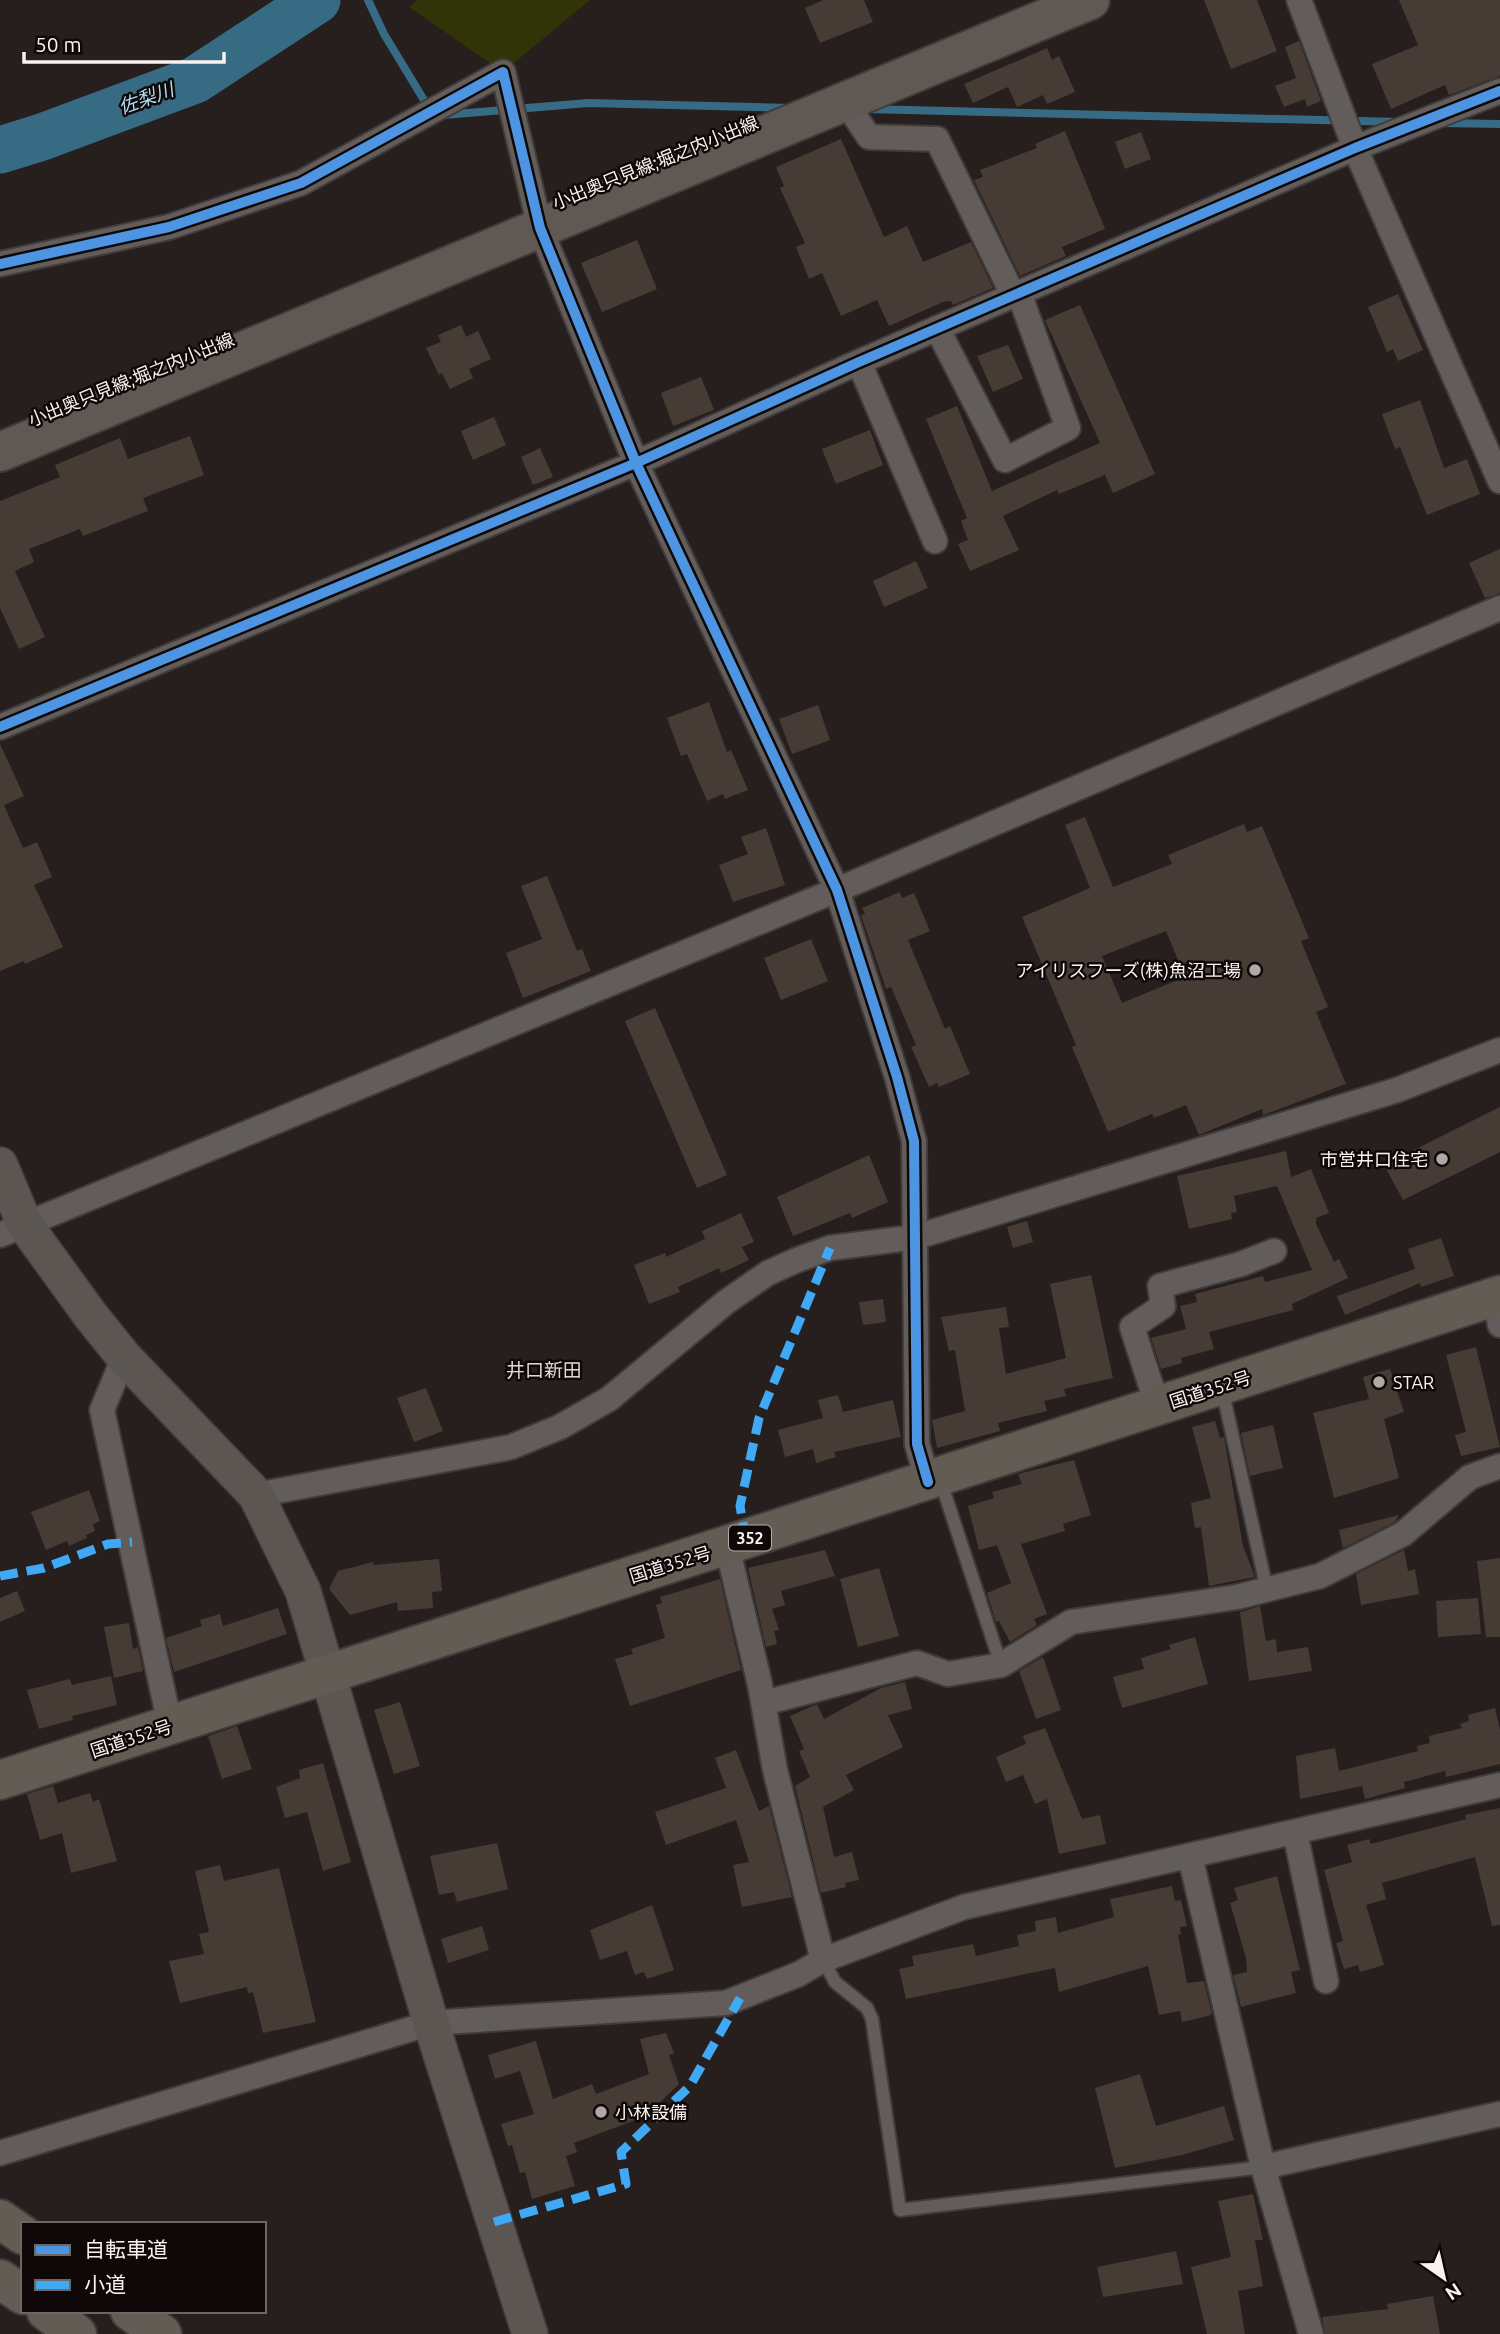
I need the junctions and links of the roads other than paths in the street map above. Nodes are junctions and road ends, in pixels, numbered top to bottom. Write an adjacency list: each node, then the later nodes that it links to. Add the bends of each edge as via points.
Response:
1 (1090, 0): 4 (main road, 小出奥只見線;堀之内小出線)
2 (1300, 0): 5 (street)
3 (1500, 91): 5 (street)
4 (846, 103): 6 (main road, 小出奥只見線;堀之内小出線); 8 (street, via 869,137 937,139)
5 (1355, 148): 8 (street); 13 (street)
6 (540, 228): 7 (street, via 503,72 301,183 169,227); 11 (main road, 小出奥只見線;堀之内小出線); 12 (street)
7 (0, 264)
8 (1016, 294): 9 (street); 9 (street, via 1068,428 1005,460)
9 (937, 328): 10 (street)
10 (859, 362): 12 (street); 14 (street)
11 (0, 452)
12 (636, 463): 16 (street); 17 (street)
13 (1500, 481)
14 (935, 541)
15 (1500, 608): 17 (street)
16 (0, 727)
17 (837, 890): 20 (street); 21 (street, via 914,1142)
18 (1500, 1050): 21 (street, via 1397,1090)
19 (0, 1164): 20 (street)
20 (12, 1230): 24 (street)
21 (916, 1237): 28 (street, via 917,1444); 29 (street, via 830,1248 768,1273 609,1399 560,1427 511,1447)
22 (1274, 1251): 26 (street, via 1160,1286 1163,1306 1132,1327)
23 (1498, 1305): 25 (highway, 国道352号 / 352)
24 (124, 1357): 29 (street); 35 (street, via 102,1410)
25 (1221, 1386): 28 (highway, 国道352号 / 352); 31 (lane)
26 (1152, 1389)
27 (1500, 1466): 31 (street, via 1471,1477 1403,1534 1320,1576)
28 (934, 1480): 30 (highway, 国道352号 / 352); 32 (lane)
29 (256, 1495): 33 (street, via 303,1591)
30 (727, 1546): 33 (highway, 国道352号 / 352); 34 (street)
31 (1267, 1590): 32 (street, via 1071,1622)
32 (1001, 1665): 34 (street, via 948,1674 917,1663)
33 (326, 1674): 35 (highway, 国道352号 / 352); 42 (street)
34 (764, 1703): 40 (street, via 775,1770)
35 (170, 1725): 36 (highway, 国道352号 / 352)
36 (0, 1780)
37 (1500, 1785): 38 (street)
38 (1295, 1832): 39 (street); 41 (street)
39 (1189, 1856): 40 (street, via 964,1907); 45 (street)
40 (823, 1959): 42 (street, via 799,1975 726,2003); 45 (lane, via 835,1982 867,2008 872,2019 900,2210)
41 (1326, 1981)
42 (431, 2023): 44 (street); 54 (street)
43 (1500, 2113): 45 (street)
44 (11, 2150)
45 (1263, 2167): 55 (street)
46 (0, 2219): 47 (highway)
47 (21, 2234)
48 (0, 2279): 49 (highway)
49 (21, 2294)
50 (49, 2313): 52 (highway)
51 (133, 2313): 53 (highway)
52 (77, 2334)
53 (162, 2334)
54 (530, 2334)
55 (1311, 2334)

